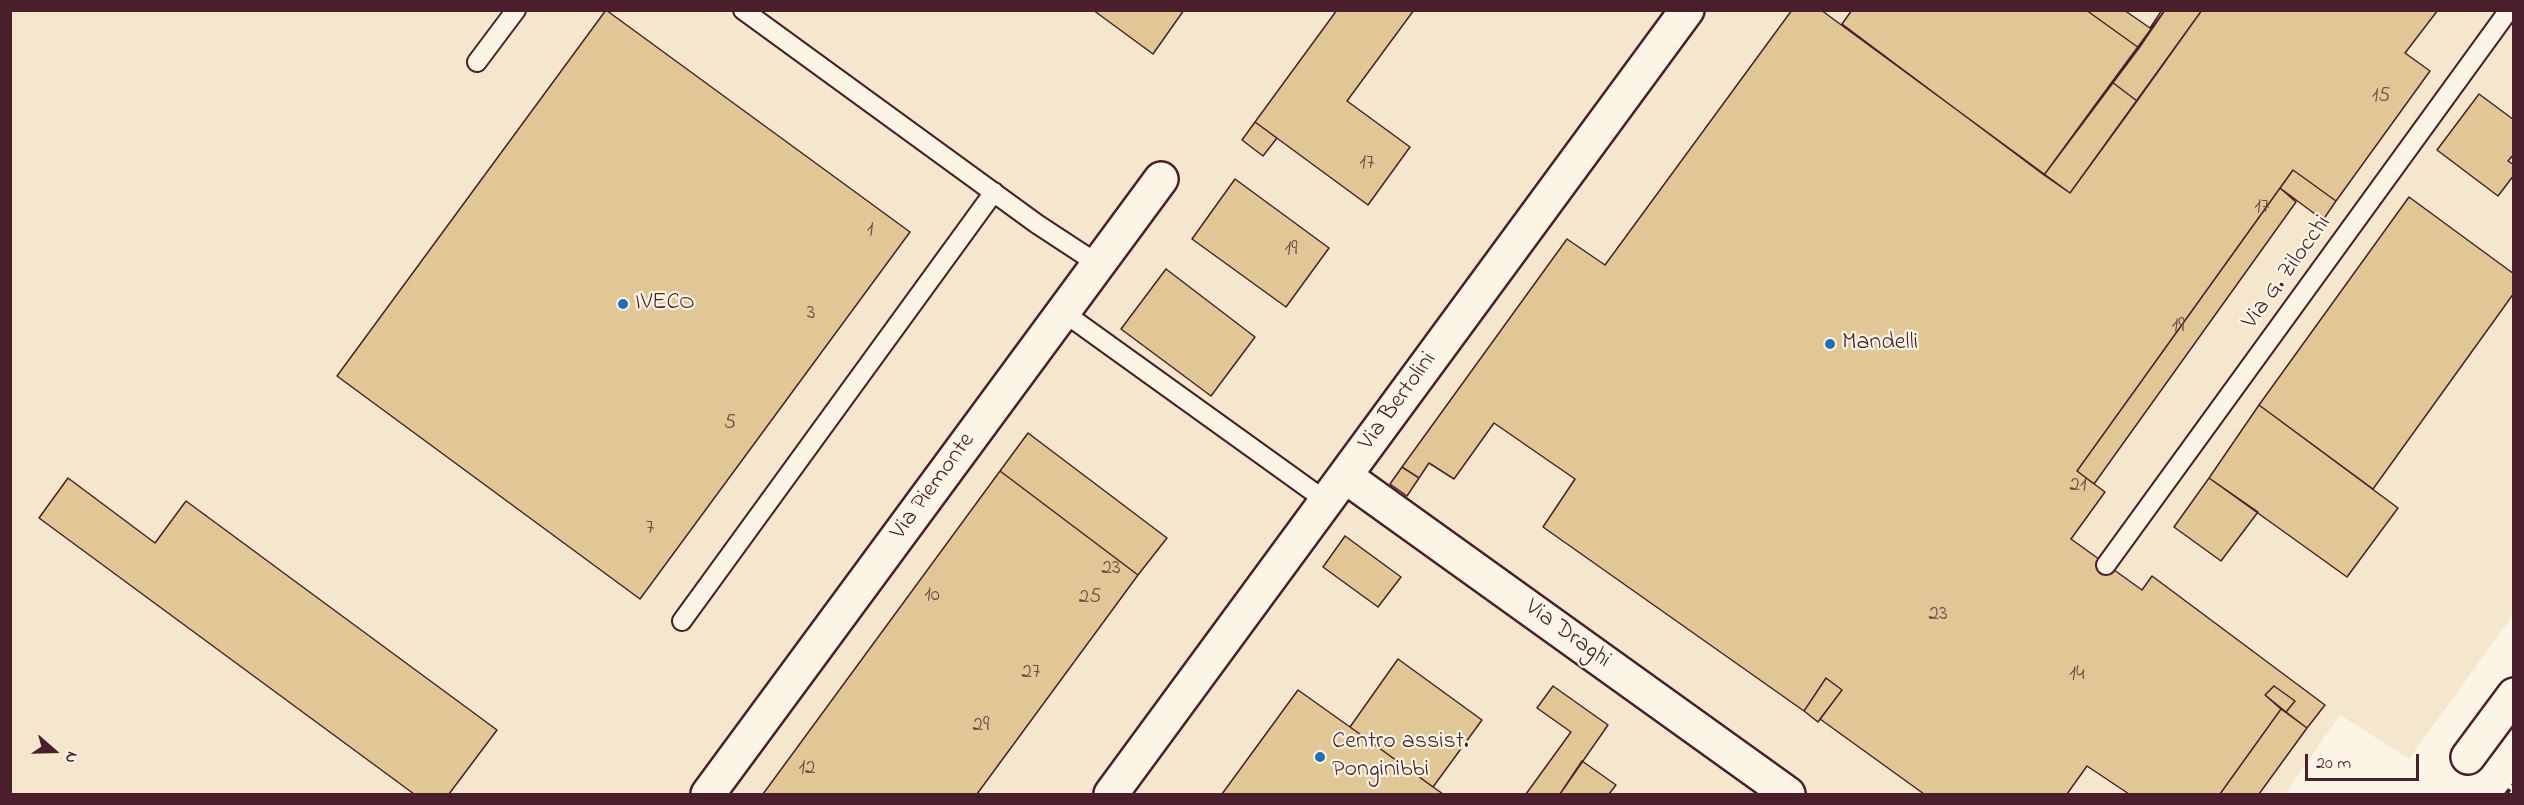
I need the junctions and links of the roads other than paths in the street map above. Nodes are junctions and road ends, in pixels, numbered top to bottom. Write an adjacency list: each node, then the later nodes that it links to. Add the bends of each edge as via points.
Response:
1 (516, 10): 5 (lane)
2 (743, 10): 7 (lane)
3 (1686, 10): 10 (street, Via Bertolini)
4 (2509, 10): 11 (lane, Via G. Zilocchi)
5 (477, 62)
6 (1161, 179): 8 (street, Via Piemonte)
7 (994, 192): 8 (lane); 12 (lane)
8 (1098, 264): 9 (street, Via Piemonte)
9 (1063, 312): 10 (lane); 15 (street, Via Piemonte)
10 (1336, 488): 16 (street, Via Bertolini); 17 (street, Via Draghi)
11 (2106, 565)
12 (682, 621)
13 (2514, 695): 14 (street)
14 (2468, 757)
15 (708, 795)
16 (1111, 795)
17 (1788, 795)

